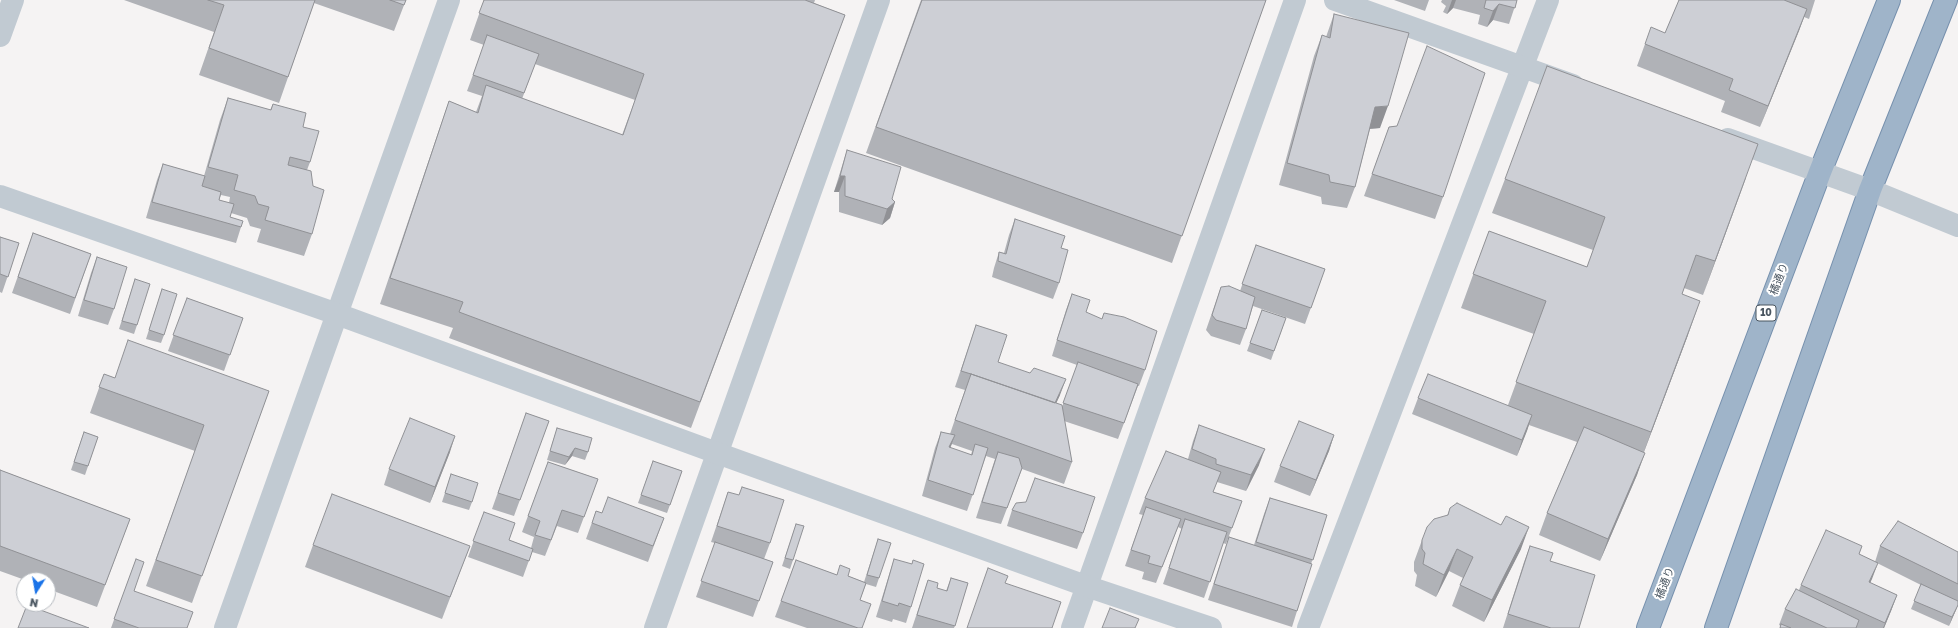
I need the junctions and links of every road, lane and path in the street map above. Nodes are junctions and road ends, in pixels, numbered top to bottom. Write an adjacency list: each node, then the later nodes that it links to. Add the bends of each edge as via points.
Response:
1 (13, 0): 9 (street)
2 (449, 0): 17 (street)
3 (879, 0): 18 (street)
4 (1295, 0): 19 (street)
5 (1335, 0): 10 (street)
6 (1548, 0): 10 (street)
7 (1889, 0): 13 (highway, 橘通り / 10)
8 (1946, 0): 14 (highway)
9 (0, 36)
10 (1523, 67): 11 (street); 24 (street)
11 (1590, 90)
12 (1708, 132): 13 (street)
13 (1820, 172): 14 (street); 25 (highway, 橘通り / 10)
14 (1870, 190): 16 (street); 26 (highway)
15 (0, 196): 17 (street)
16 (1958, 226)
17 (337, 314): 18 (street); 20 (street)
18 (717, 453): 19 (street); 21 (street)
19 (1086, 586): 22 (street); 23 (street)
20 (225, 628)
21 (654, 628)
22 (1072, 628)
23 (1211, 628)
24 (1308, 628)
25 (1648, 628)
26 (1716, 628)

